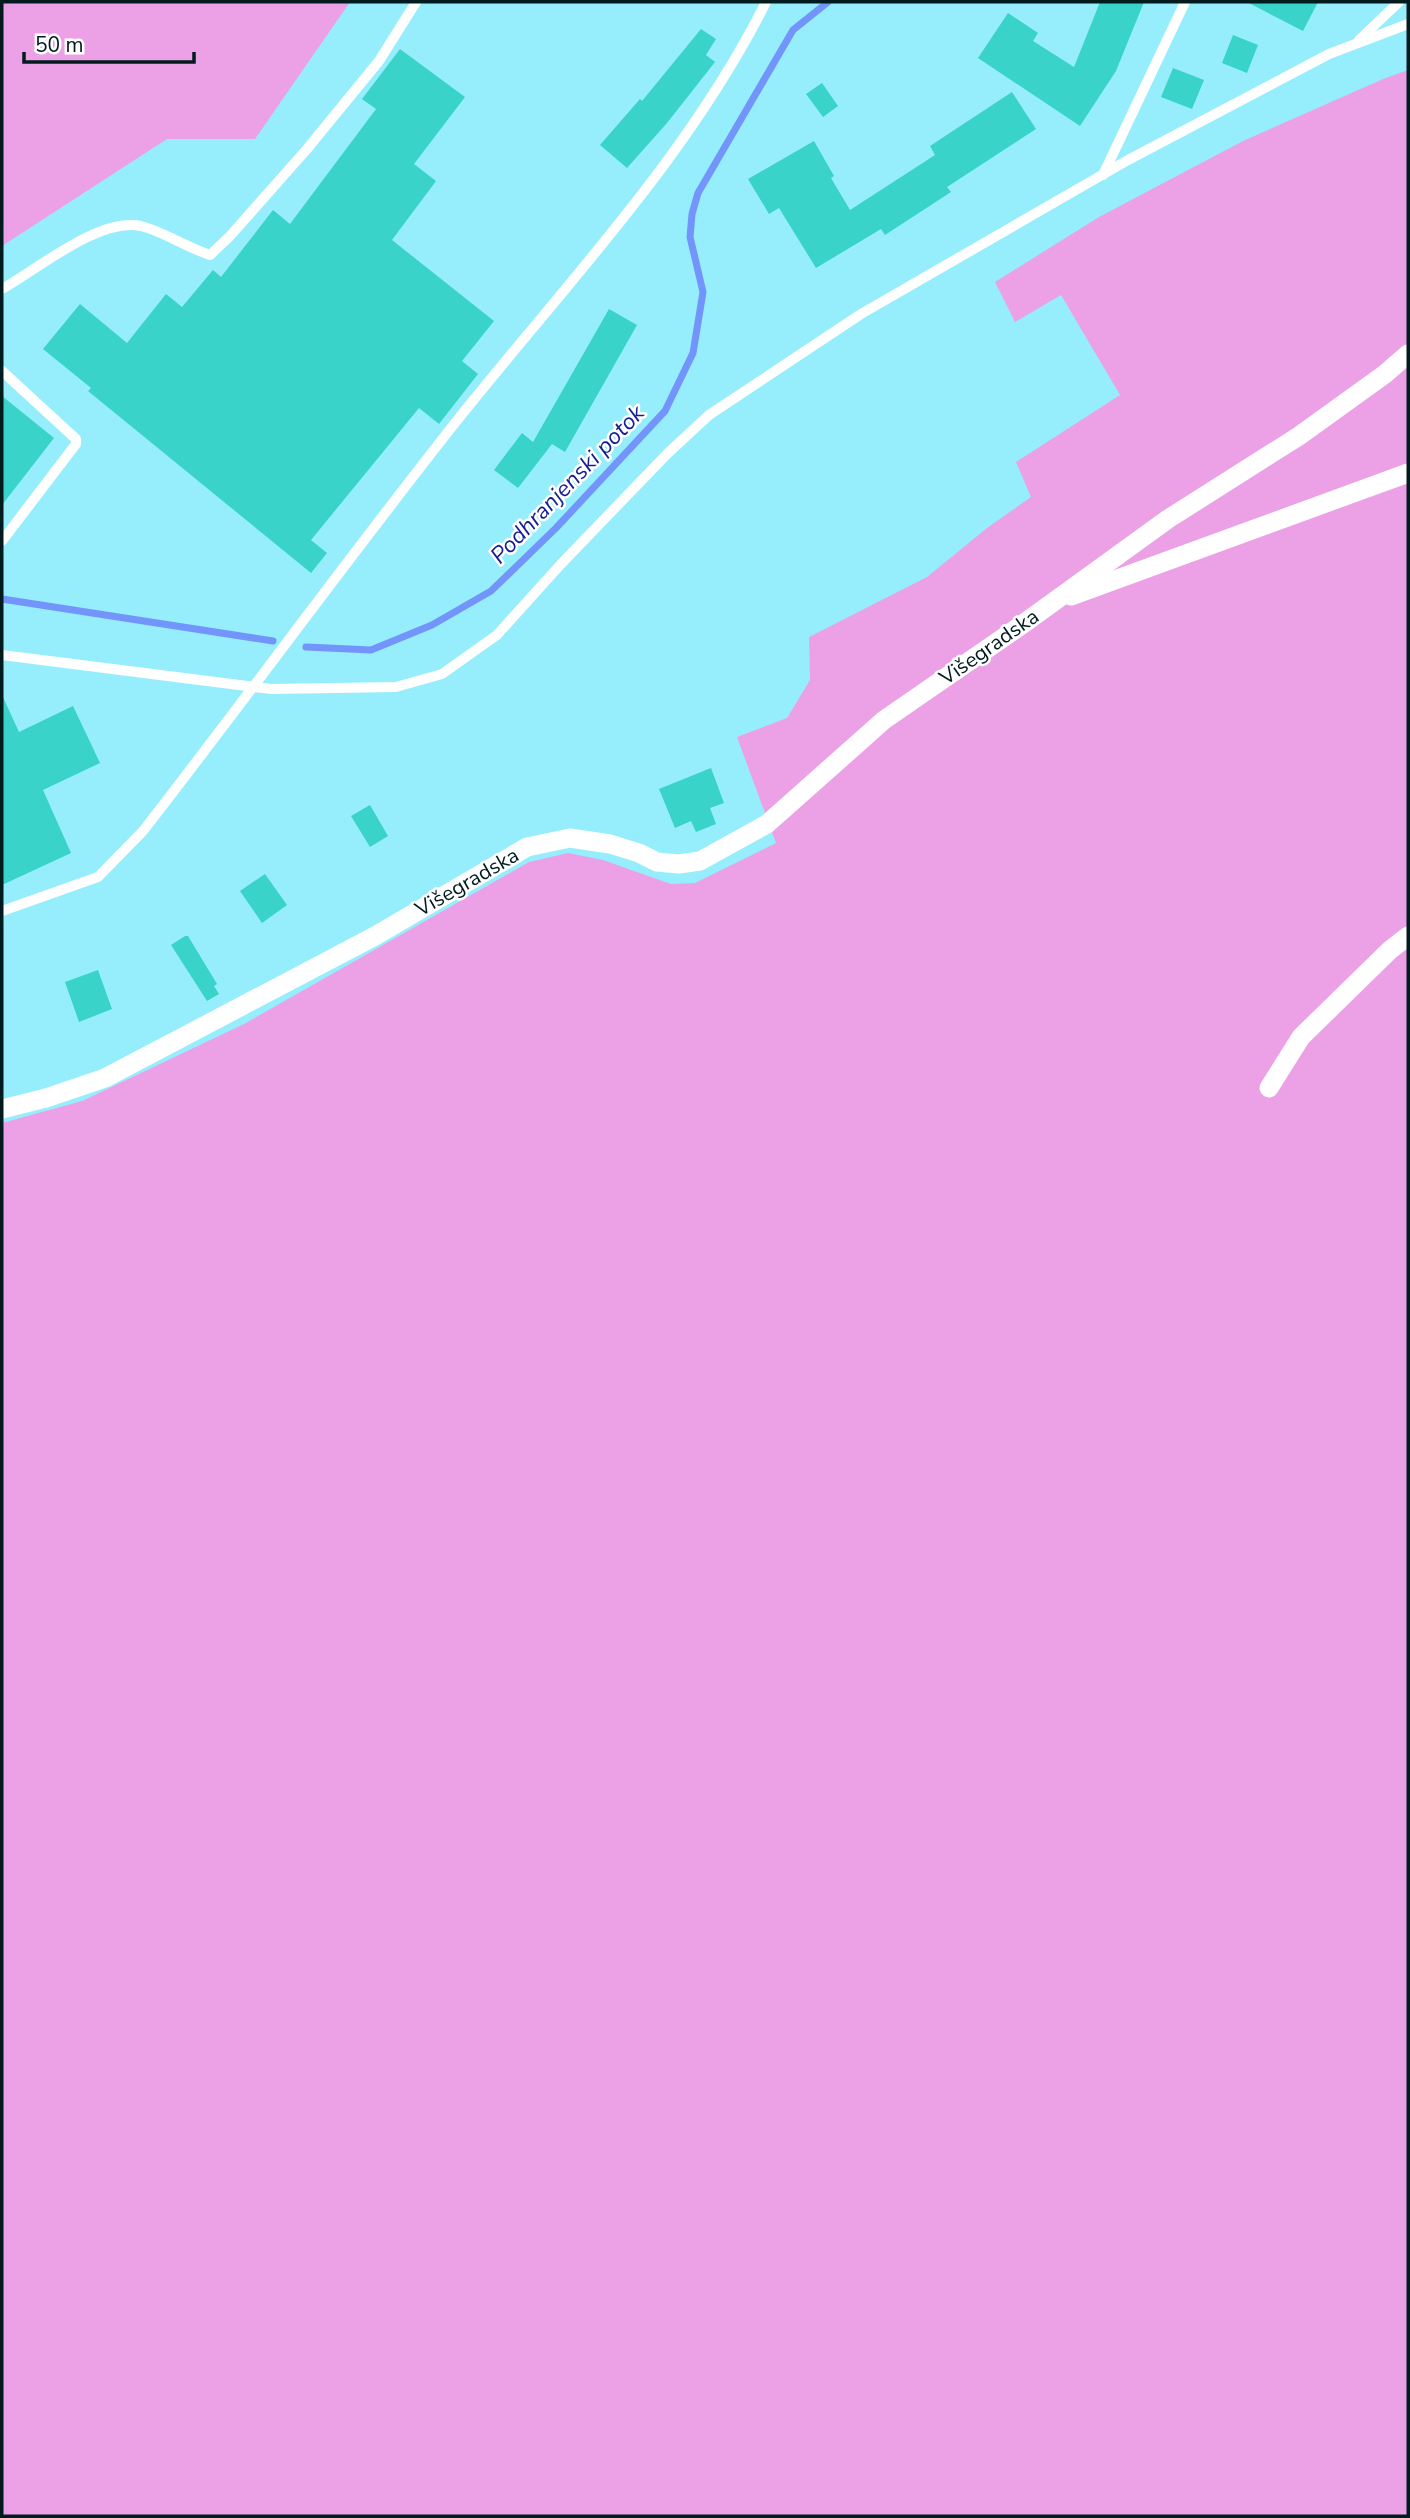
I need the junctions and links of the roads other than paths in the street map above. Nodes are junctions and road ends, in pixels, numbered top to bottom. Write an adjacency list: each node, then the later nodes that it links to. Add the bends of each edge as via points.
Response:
1 (416, 2): 8 (lane, via 371,71 210,255 157,231 121,225 93,233)
2 (766, 2): 15 (lane, via 703,111 618,225 455,422)
3 (1185, 2): 7 (lane)
4 (1399, 2): 6 (lane)
5 (1408, 24): 6 (lane)
6 (1354, 45): 7 (lane, via 1329,54)
7 (1103, 175): 15 (lane, via 861,314 709,415 497,635 442,674 396,687 271,689)
8 (2, 289)
9 (1408, 354): 13 (street, via 1299,436 1168,519)
10 (2, 371): 12 (lane, via 76,439)
11 (1408, 473): 13 (street)
12 (2, 541)
13 (1053, 602): 19 (street, Višegradska, via 884,720 767,824 700,862 657,862 610,844 570,838 527,847 374,936 105,1078)
14 (2, 655): 15 (lane)
15 (254, 685): 16 (lane, via 143,831 98,877)
16 (2, 911)
17 (1408, 936): 18 (street, via 1301,1037)
18 (1269, 1088)
19 (2, 1109)

